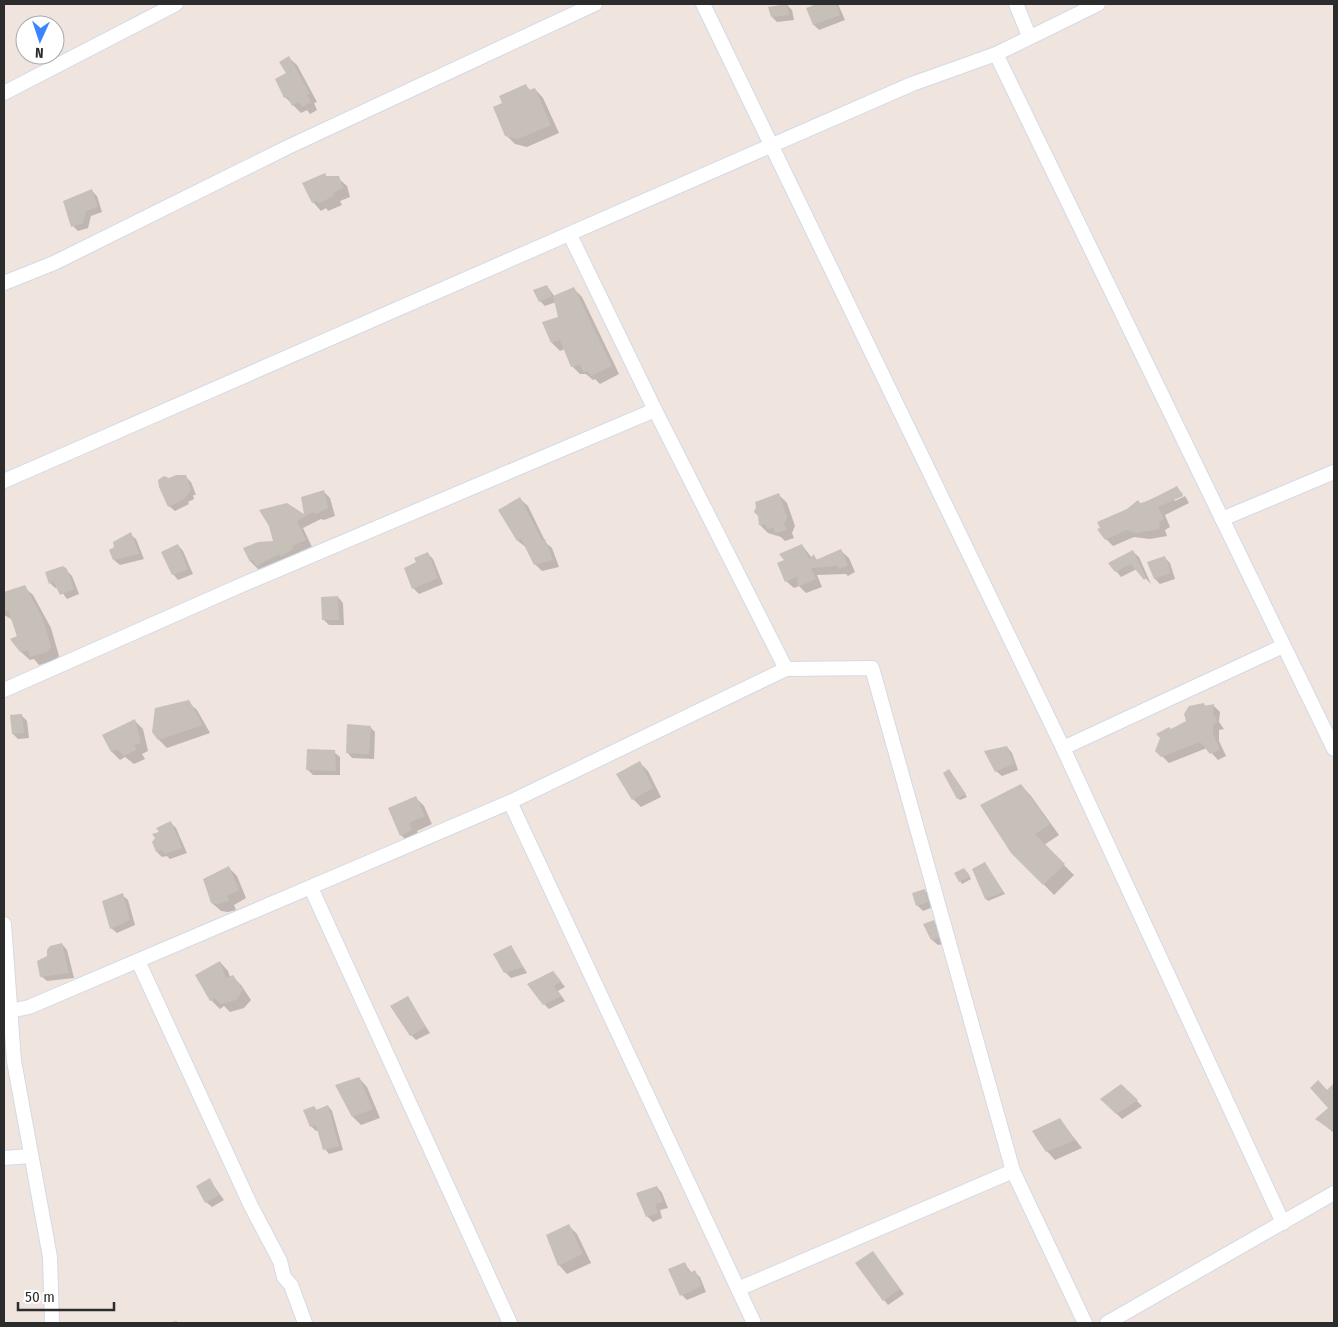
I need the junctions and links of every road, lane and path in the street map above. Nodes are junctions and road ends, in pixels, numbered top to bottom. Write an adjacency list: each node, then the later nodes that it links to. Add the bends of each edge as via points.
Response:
1 (176, 4): 8 (street)
2 (595, 4): 11 (street, via 288,147 54,263)
3 (703, 4): 9 (street)
4 (1016, 4): 6 (street)
5 (1098, 4): 6 (street)
6 (1029, 36): 7 (street)
7 (996, 54): 9 (street, via 912,84); 15 (street)
8 (4, 93)
9 (771, 146): 10 (street); 19 (street)
10 (570, 235): 12 (street); 14 (street)
11 (4, 282)
12 (655, 410): 17 (street); 18 (street, via 237,587)
13 (1334, 472): 15 (street)
14 (4, 481)
15 (1222, 519): 16 (street)
16 (1283, 646): 19 (street); 20 (street)
17 (786, 669): 21 (street); 28 (street, via 872,668)
18 (4, 690)
19 (1063, 748): 30 (street)
20 (1334, 749)
21 (510, 802): 22 (street); 31 (street)
22 (311, 888): 24 (street); 34 (street)
23 (4, 924): 25 (street)
24 (138, 962): 25 (street, via 29,1007); 33 (street, via 251,1206 280,1261)
25 (10, 1010): 26 (street, via 14,1061)
26 (30, 1156): 27 (street); 32 (street, via 50,1257)
27 (4, 1158)
28 (1013, 1171): 31 (street); 36 (street)
29 (1334, 1193): 30 (street)
30 (1283, 1224): 37 (street)
31 (738, 1289): 35 (street)
32 (52, 1323)
33 (305, 1323)
34 (510, 1323)
35 (754, 1323)
36 (1085, 1323)
37 (1107, 1323)

